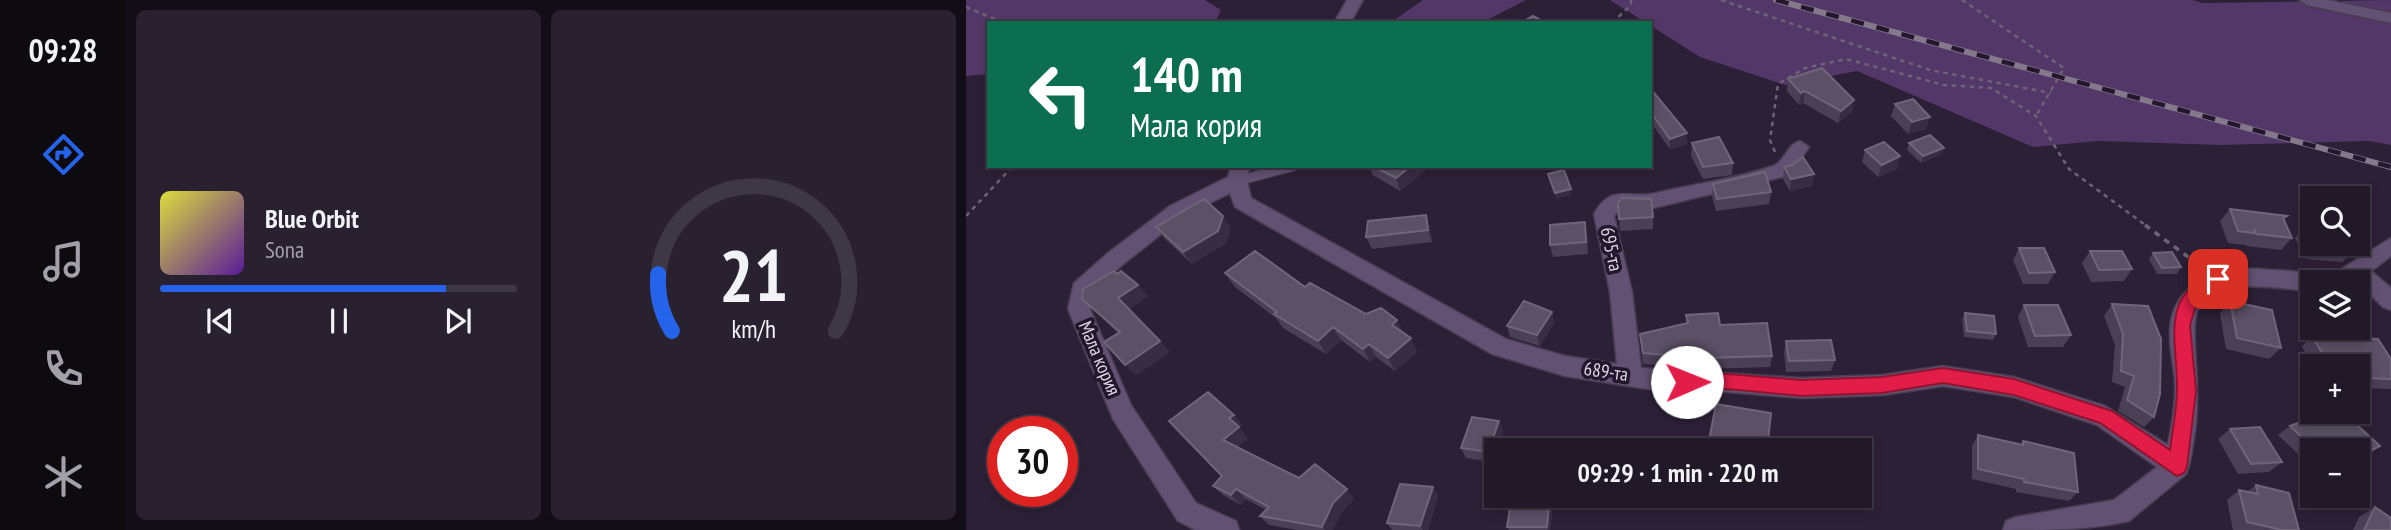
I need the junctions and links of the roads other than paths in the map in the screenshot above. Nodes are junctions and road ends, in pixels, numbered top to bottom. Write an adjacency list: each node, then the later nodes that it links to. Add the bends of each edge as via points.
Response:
1 (1355, 0): 4 (street)
2 (2306, 0): 3 (street)
3 (2391, 18)
4 (1343, 21)
5 (1800, 147): 13 (street, 695-та, via 1783,170 1675,198 1617,201 1604,214 1621,292)
6 (1280, 168): 7 (lane)
7 (1238, 174): 13 (street, 689-та, via 1242,202 1500,347 1565,366); 15 (street, Мала кория, via 1177,211 1115,259 1082,289 1079,309 1122,411 1188,512)
8 (2391, 246): 9 (street)
9 (2357, 270)
10 (2300, 282): 14 (street, via 2244,275 2218,279 2190,298 2181,325 2187,391)
11 (2370, 283): 12 (street)
12 (2391, 301)
13 (1630, 374): 14 (street, 689-та, via 1667,382 1801,388 1882,385 1943,376 2014,387 2105,417)
14 (2177, 467): 17 (street, via 2120,512)
15 (1227, 530)
16 (2016, 530): 17 (street)
17 (2023, 530)

